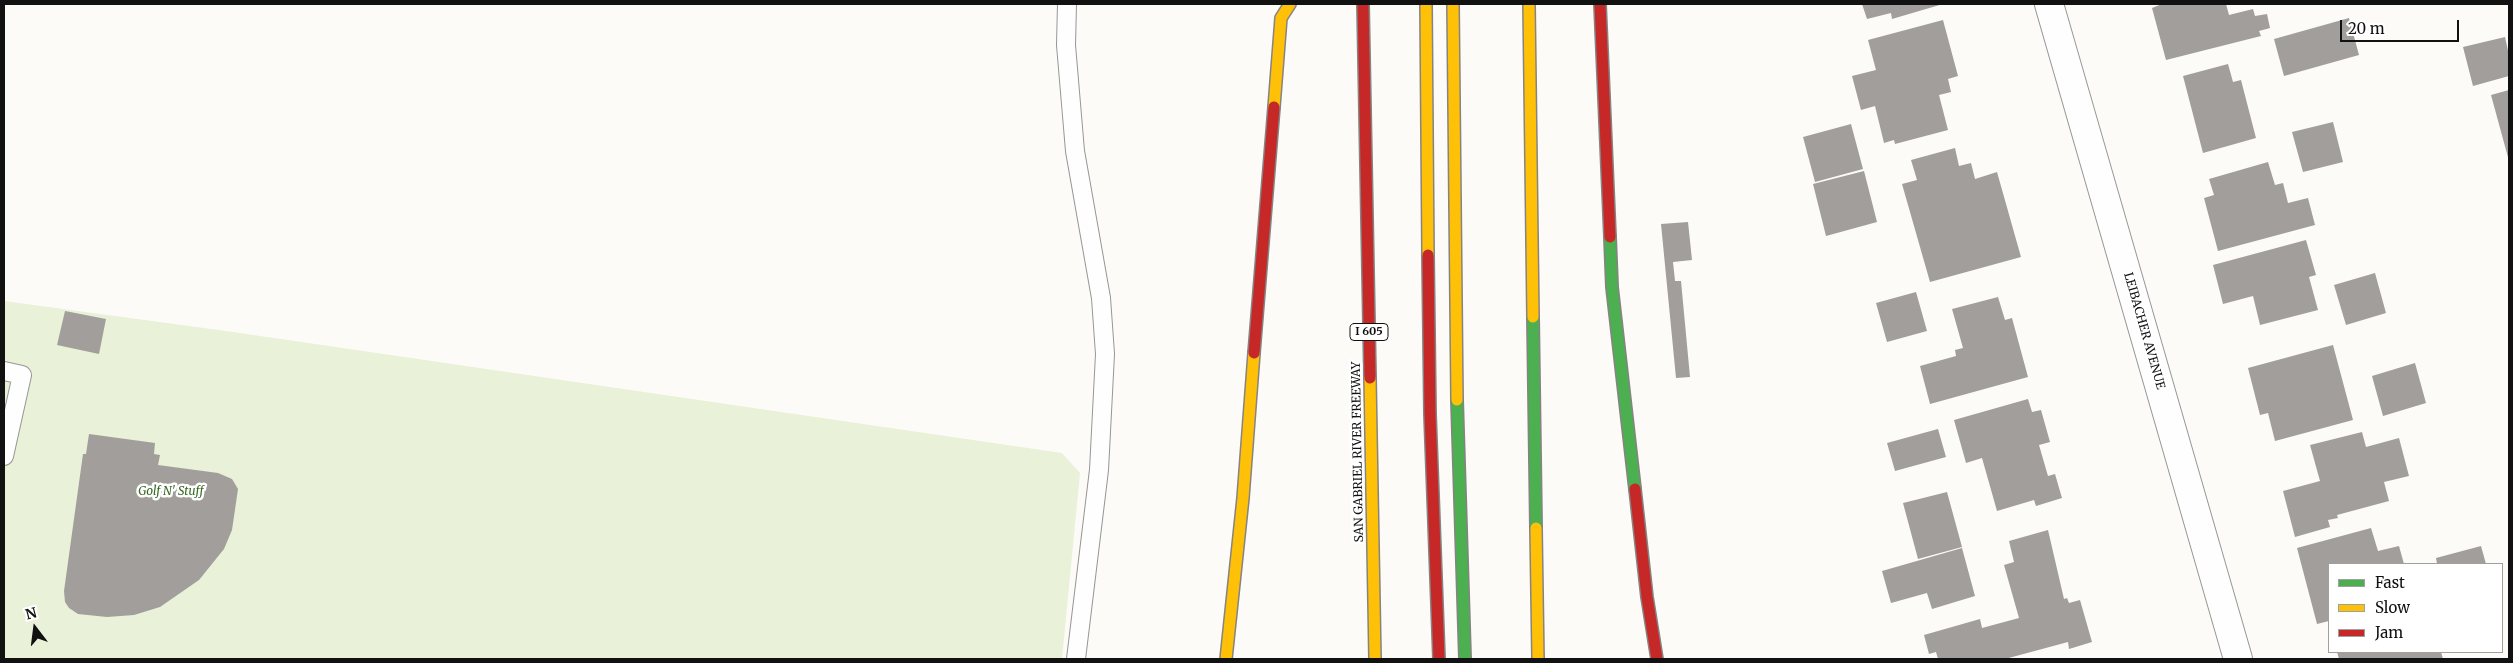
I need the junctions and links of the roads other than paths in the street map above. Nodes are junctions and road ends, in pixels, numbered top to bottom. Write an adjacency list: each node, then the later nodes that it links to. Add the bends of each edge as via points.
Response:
1 (1067, 4): 11 (lane, via 1066,45 1075,151 1101,298 1104,354 1099,470)
2 (1290, 4): 12 (highway, via 1281,18 1243,498)
3 (1363, 4): 13 (highway, SAN GABRIEL RIVER FREEWAY / I 605)
4 (1426, 4): 14 (highway, via 1430,414)
5 (1452, 4): 15 (highway, via 1458,438)
6 (1529, 4): 16 (highway)
7 (1600, 4): 17 (highway, via 1612,287)
8 (2049, 4): 18 (street, LEIBACHER AVENUE)
9 (4, 371): 10 (lane, via 22,375)
10 (4, 456)
11 (1076, 659)
12 (1226, 659)
13 (1375, 659)
14 (1439, 659)
15 (1465, 659)
16 (1538, 659)
17 (1657, 659)
18 (2238, 659)

